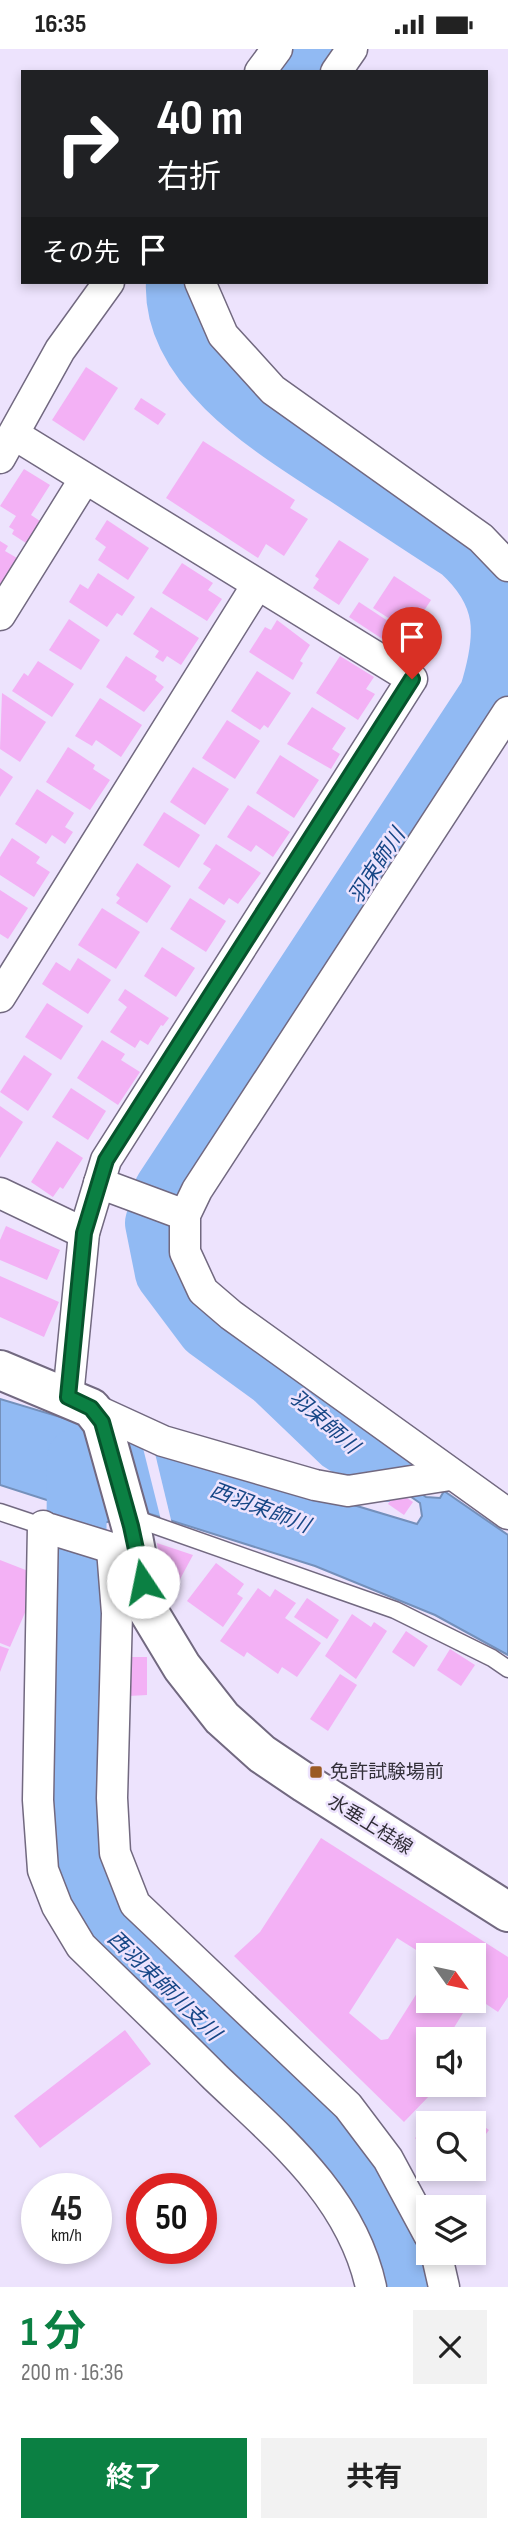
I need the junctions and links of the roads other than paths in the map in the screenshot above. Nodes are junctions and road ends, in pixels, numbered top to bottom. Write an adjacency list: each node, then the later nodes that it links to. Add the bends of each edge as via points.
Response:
1 (277, 49): 3 (street)
2 (352, 49): 4 (street)
3 (261, 70)
4 (337, 70)
5 (108, 284): 7 (street, via 60,350)
6 (201, 284): 9 (street, via 223,335 273,390 481,538)
7 (7, 447): 8 (street)
8 (84, 480): 10 (street); 11 (street)
9 (508, 566)
10 (257, 585): 13 (street); 14 (street, via 412,679 106,1160)
11 (0, 615)
12 (508, 712): 16 (street)
13 (0, 997)
14 (99, 1183): 16 (street); 17 (street)
15 (0, 1193): 17 (street)
16 (185, 1215): 20 (street, via 185,1252 203,1291)
17 (84, 1233): 19 (street)
18 (0, 1370): 19 (main road)
19 (87, 1409): 20 (street, via 163,1441 348,1491); 24 (main road, 水垂上桂線)
20 (450, 1475): 22 (street)
21 (0, 1512): 23 (lane)
22 (508, 1514)
23 (47, 1528): 24 (street); 29 (street, via 38,1800 43,1870 57,1906 81,1946 310,2168 346,2218)
24 (127, 1537): 25 (lane, via 395,1610); 26 (main road, 水垂上桂線, via 147,1609 198,1689 240,1736 305,1783); 27 (street, via 117,1613 112,1798 115,1853 135,1903 348,2106 388,2159)
25 (508, 1669)
26 (508, 1912)
27 (416, 2211)
28 (439, 2265): 30 (street)
29 (371, 2287)
30 (444, 2287)

